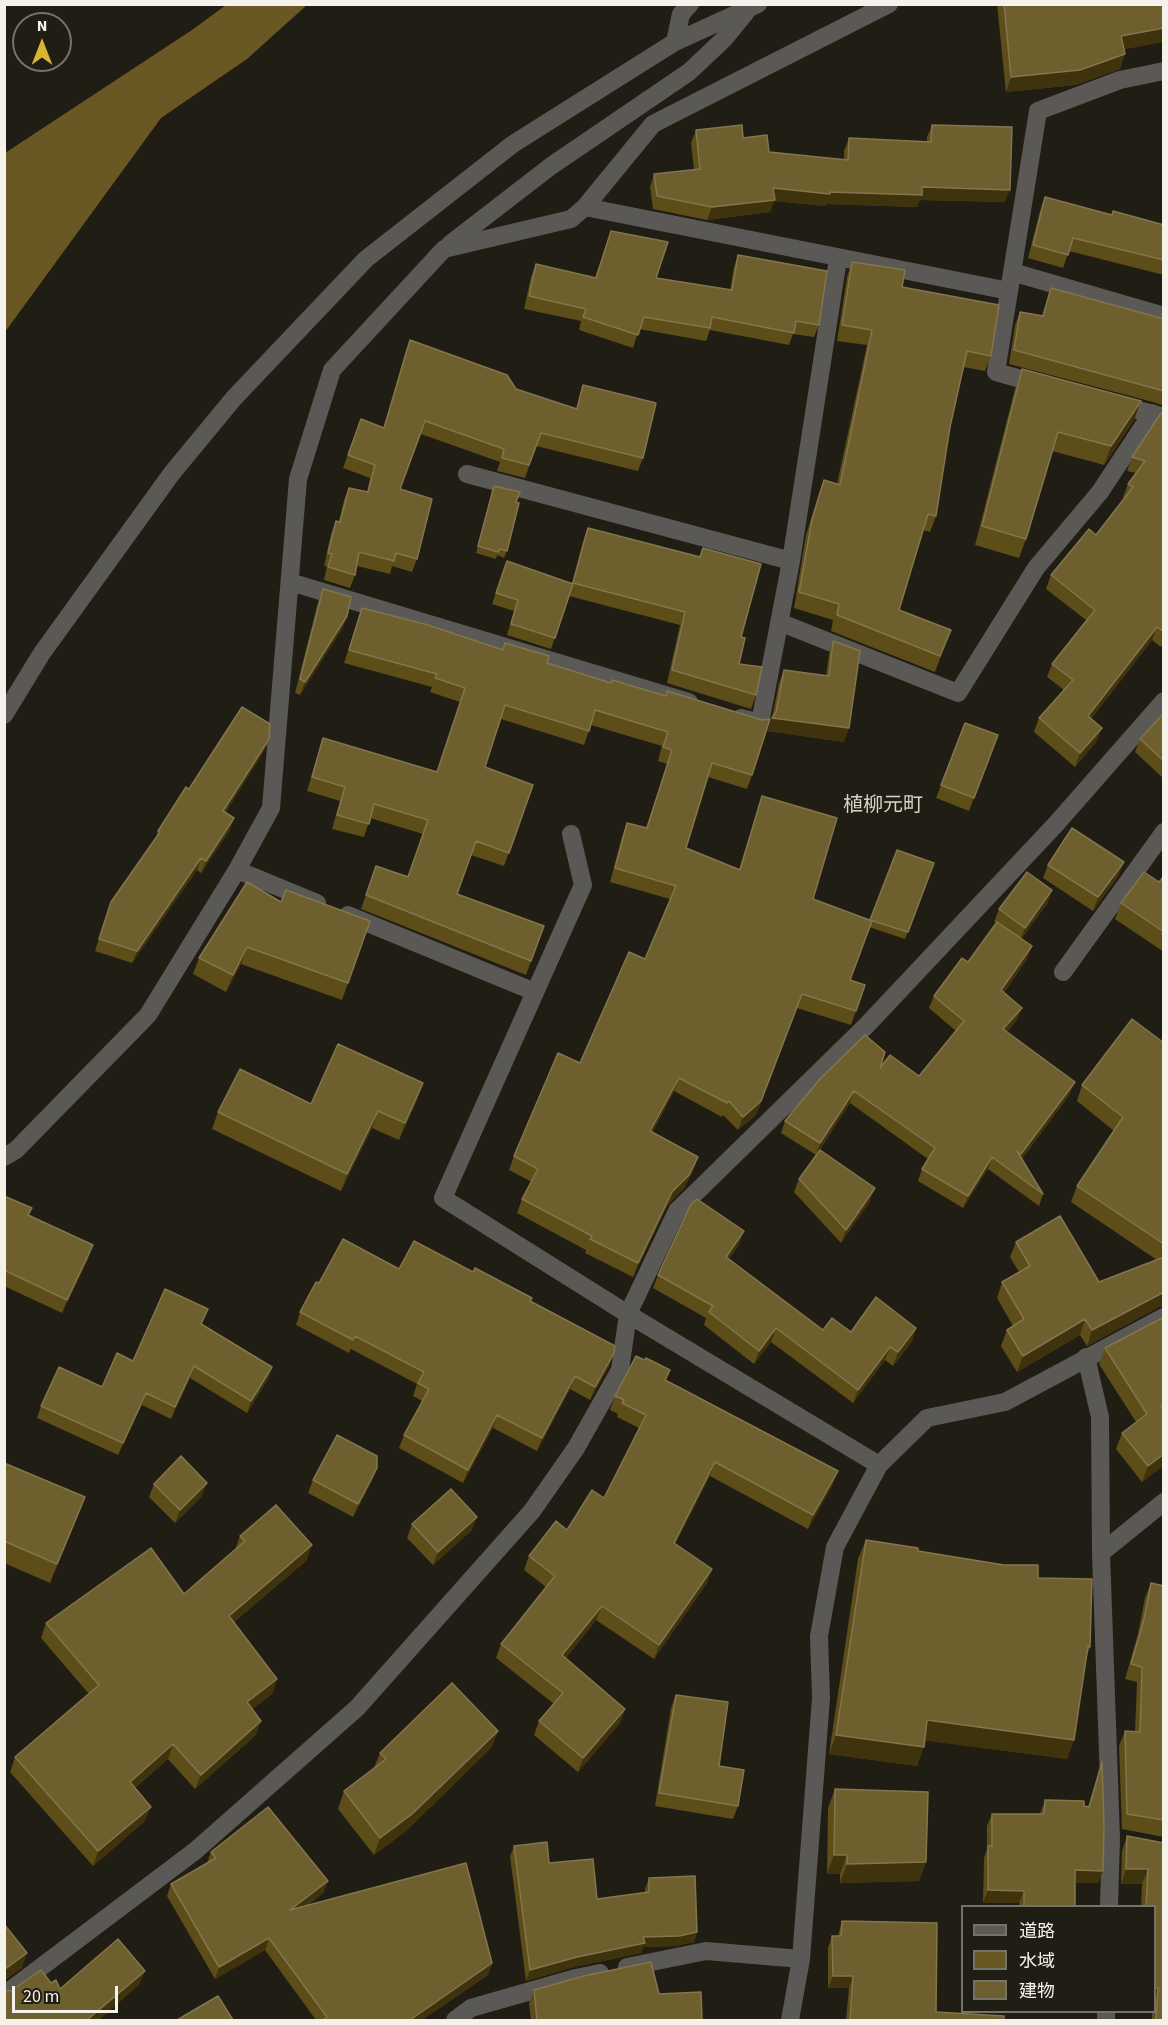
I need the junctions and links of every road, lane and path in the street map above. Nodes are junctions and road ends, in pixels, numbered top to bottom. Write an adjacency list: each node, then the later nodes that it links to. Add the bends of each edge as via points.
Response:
1 (690, 4): 4 (street, via 681,14)
2 (889, 4): 7 (street)
3 (753, 7): 4 (street); 6 (street)
4 (675, 42): 24 (street, via 513,144 366,259 234,398 172,473 42,653)
5 (1164, 71): 11 (street, via 1120,80 1038,111)
6 (689, 72): 7 (street); 9 (street, via 552,166)
7 (653, 124): 8 (street)
8 (585, 207): 9 (street, via 570,219); 10 (street)
9 (444, 249): 19 (street, via 332,370 298,479)
10 (838, 259): 12 (street); 18 (street)
11 (1012, 272): 12 (street); 13 (street)
12 (1009, 291): 14 (street, via 996,372)
13 (1164, 316)
14 (1063, 390)
15 (1096, 399): 16 (street)
16 (1158, 415): 20 (street, via 1036,568 958,693)
17 (467, 474): 18 (street)
18 (791, 561): 20 (street)
19 (290, 582): 22 (street); 27 (street, via 271,808)
20 (779, 622): 23 (street, via 760,723)
21 (1164, 701): 31 (street, via 1056,824 866,1026 677,1211)
22 (702, 706)
23 (725, 713)
24 (4, 715)
25 (1164, 832): 28 (street)
26 (570, 834): 29 (street, via 583,885)
27 (237, 870): 29 (street); 30 (street, via 148,1015 16,1150)
28 (1063, 972)
29 (536, 992): 31 (street, via 443,1198)
30 (4, 1157)
31 (628, 1314): 34 (street); 41 (street, via 620,1370 576,1448 532,1511 357,1708 195,1851)
32 (1164, 1317): 33 (street)
33 (1086, 1357): 34 (street, via 1005,1402 927,1418); 36 (street, via 1100,1417)
34 (879, 1465): 40 (street, via 835,1547 819,1636 821,1698)
35 (1164, 1502): 36 (street)
36 (1101, 1553): 37 (street)
37 (1111, 1838): 38 (street); 39 (street)
38 (1132, 1842)
39 (1109, 1905)
40 (801, 1959): 42 (street, via 706,1951 576,1978 471,2008); 43 (street)
41 (4, 1995)
42 (455, 2020)
43 (790, 2020)

